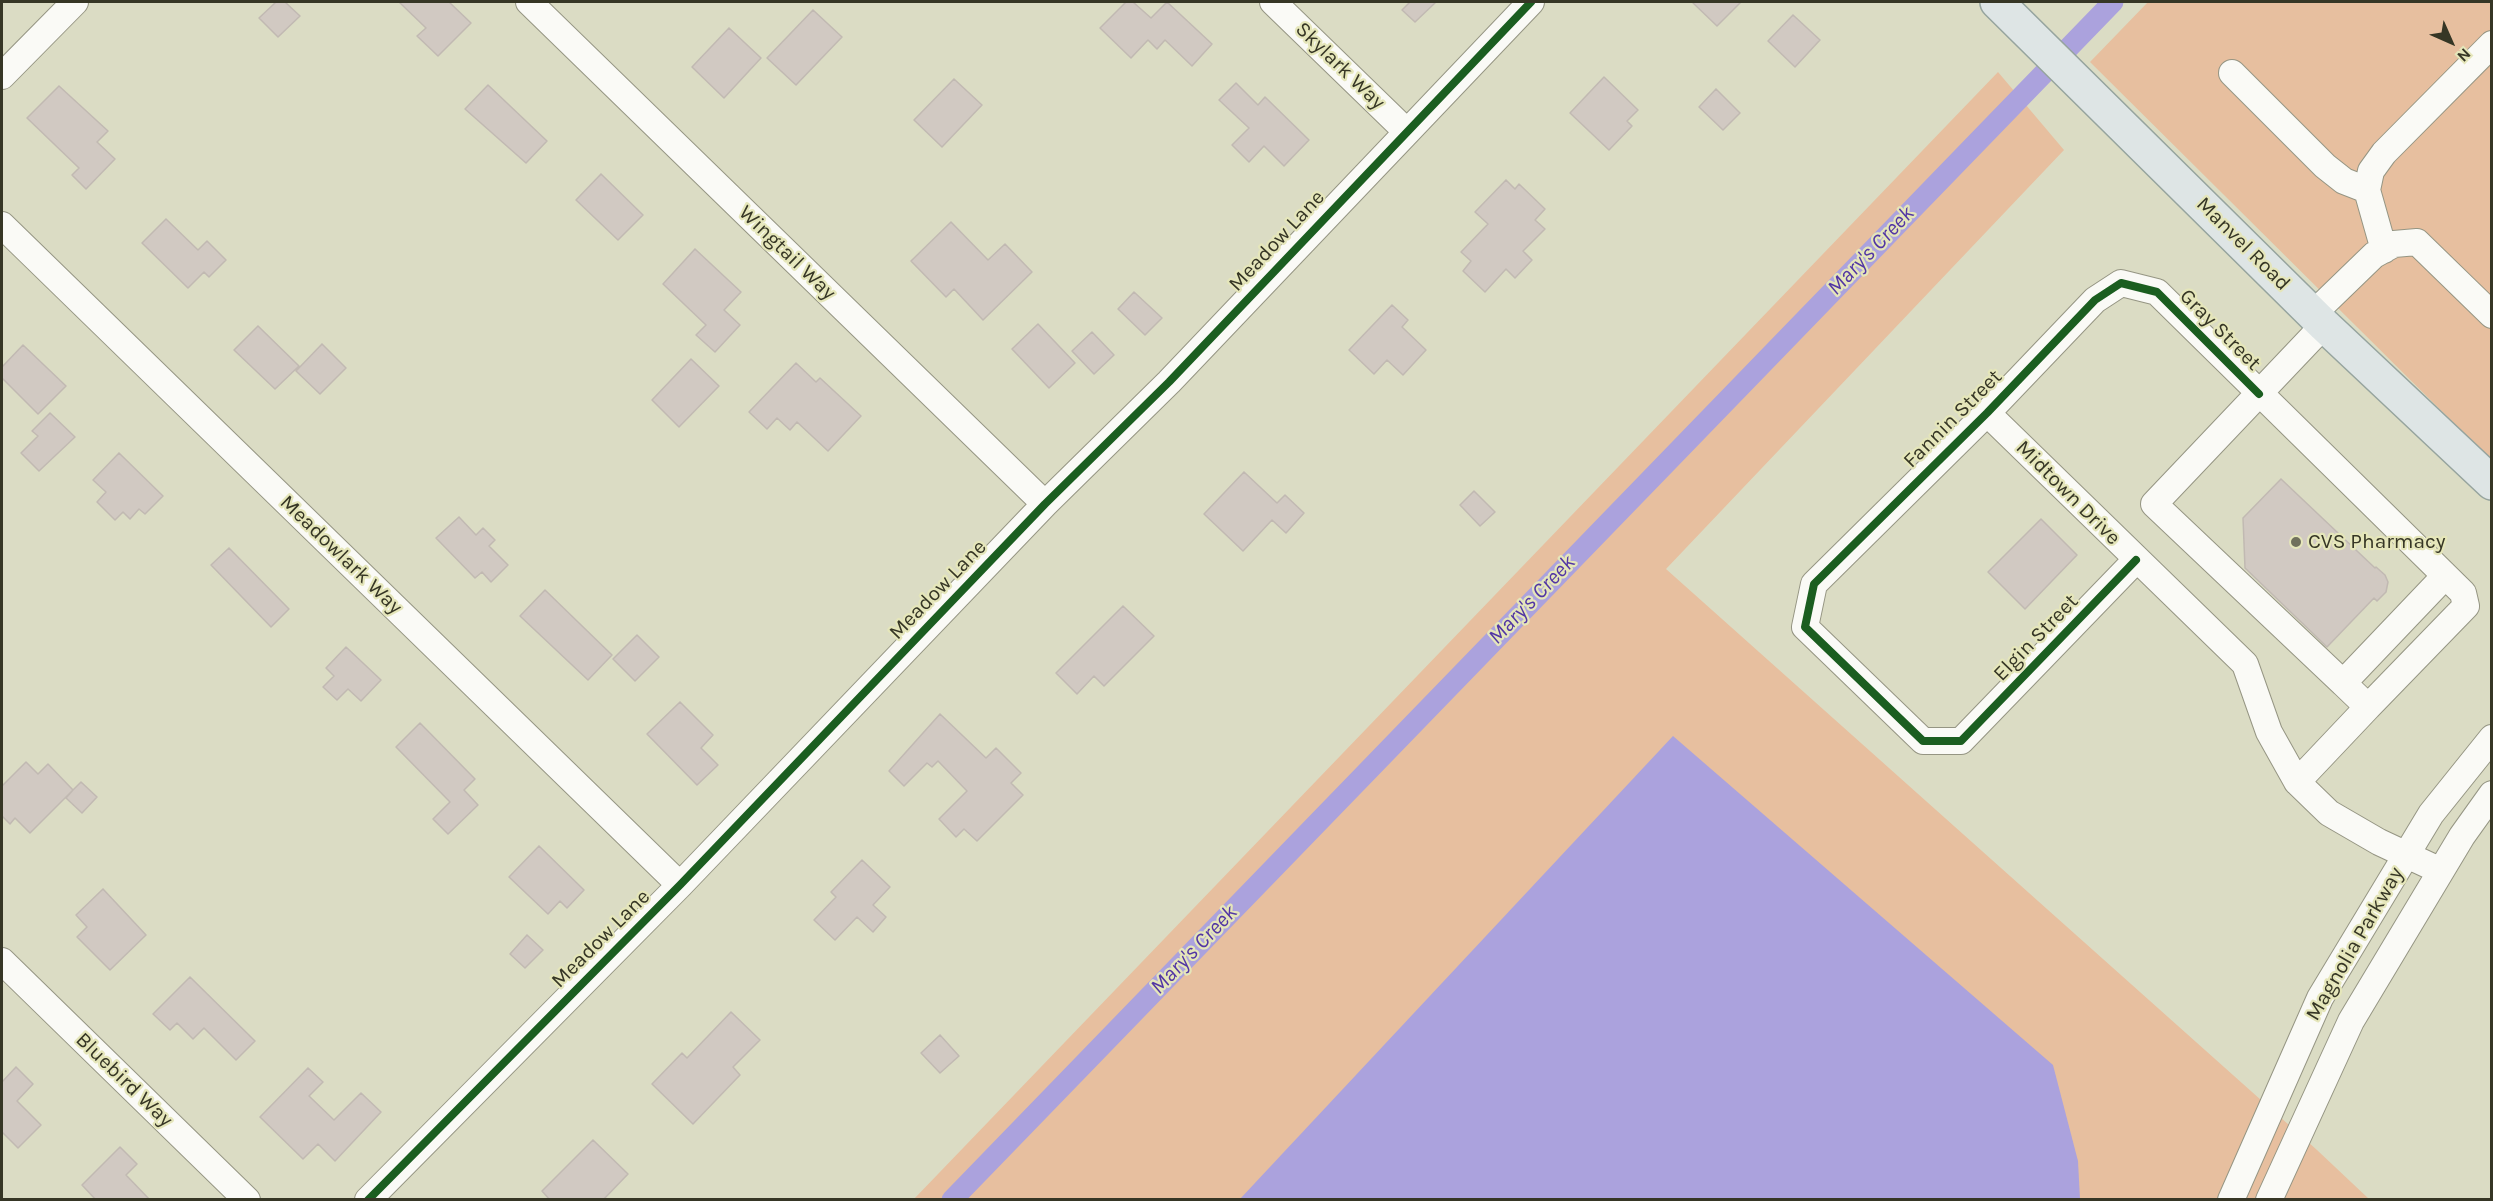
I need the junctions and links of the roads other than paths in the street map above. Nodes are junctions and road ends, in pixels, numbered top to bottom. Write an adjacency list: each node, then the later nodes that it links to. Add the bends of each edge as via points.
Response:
1 (75, 2): 8 (street)
2 (529, 2): 19 (street, Wingtail Way)
3 (1273, 2): 9 (street, Skylark Way)
4 (1531, 2): 9 (street, Meadow Lane)
5 (1999, 4): 15 (main road, Manvel Road)
6 (2492, 44): 10 (street, via 2384,153 2371,171)
7 (2232, 73): 10 (street, via 2325,166 2344,181)
8 (2, 76)
9 (1406, 131): 19 (street, Meadow Lane, via 1169,382)
10 (2367, 190): 12 (street)
11 (2, 225): 30 (street, Meadowlark Way)
12 (2384, 250): 14 (street, via 2394,244 2417,242); 15 (street, via 2374,255)
13 (2121, 283): 16 (street, Gray Street, via 2157,292); 17 (street, Fannin Street, via 2095,300)
14 (2492, 315)
15 (2319, 320): 16 (street); 18 (main road, Manvel Road)
16 (2259, 394): 21 (street, Gray Street); 22 (street, via 2154,504)
17 (1987, 413): 20 (street, Midtown Drive); 25 (street, Fannin Street, via 1814,584 1805,627 1923,741)
18 (2492, 483)
19 (1046, 504): 30 (street, Meadow Lane)
20 (2136, 560): 25 (street, Elgin Street); 26 (street, Midtown Drive, via 2245,664 2269,732)
21 (2445, 576): 22 (street); 23 (street, Gray Street, via 2463,593 2466,606)
22 (2343, 683): 23 (street)
23 (2368, 707): 26 (street)
24 (2492, 738): 28 (street, Magnolia Parkway, via 2431,814)
25 (1961, 741)
26 (2297, 782): 28 (street, Midtown Drive, via 2329,813)
27 (2492, 794): 29 (street, Magnolia Parkway)
28 (2407, 855): 29 (street, Midtown Drive); 34 (street, Magnolia Parkway, via 2320,998)
29 (2441, 871): 35 (street, Magnolia Parkway, via 2351,1021)
30 (680, 885): 33 (street, Meadow Lane)
31 (2, 961): 32 (street, Bluebird Way)
32 (247, 1200)
33 (368, 1200)
34 (2231, 1200)
35 (2268, 1200)

